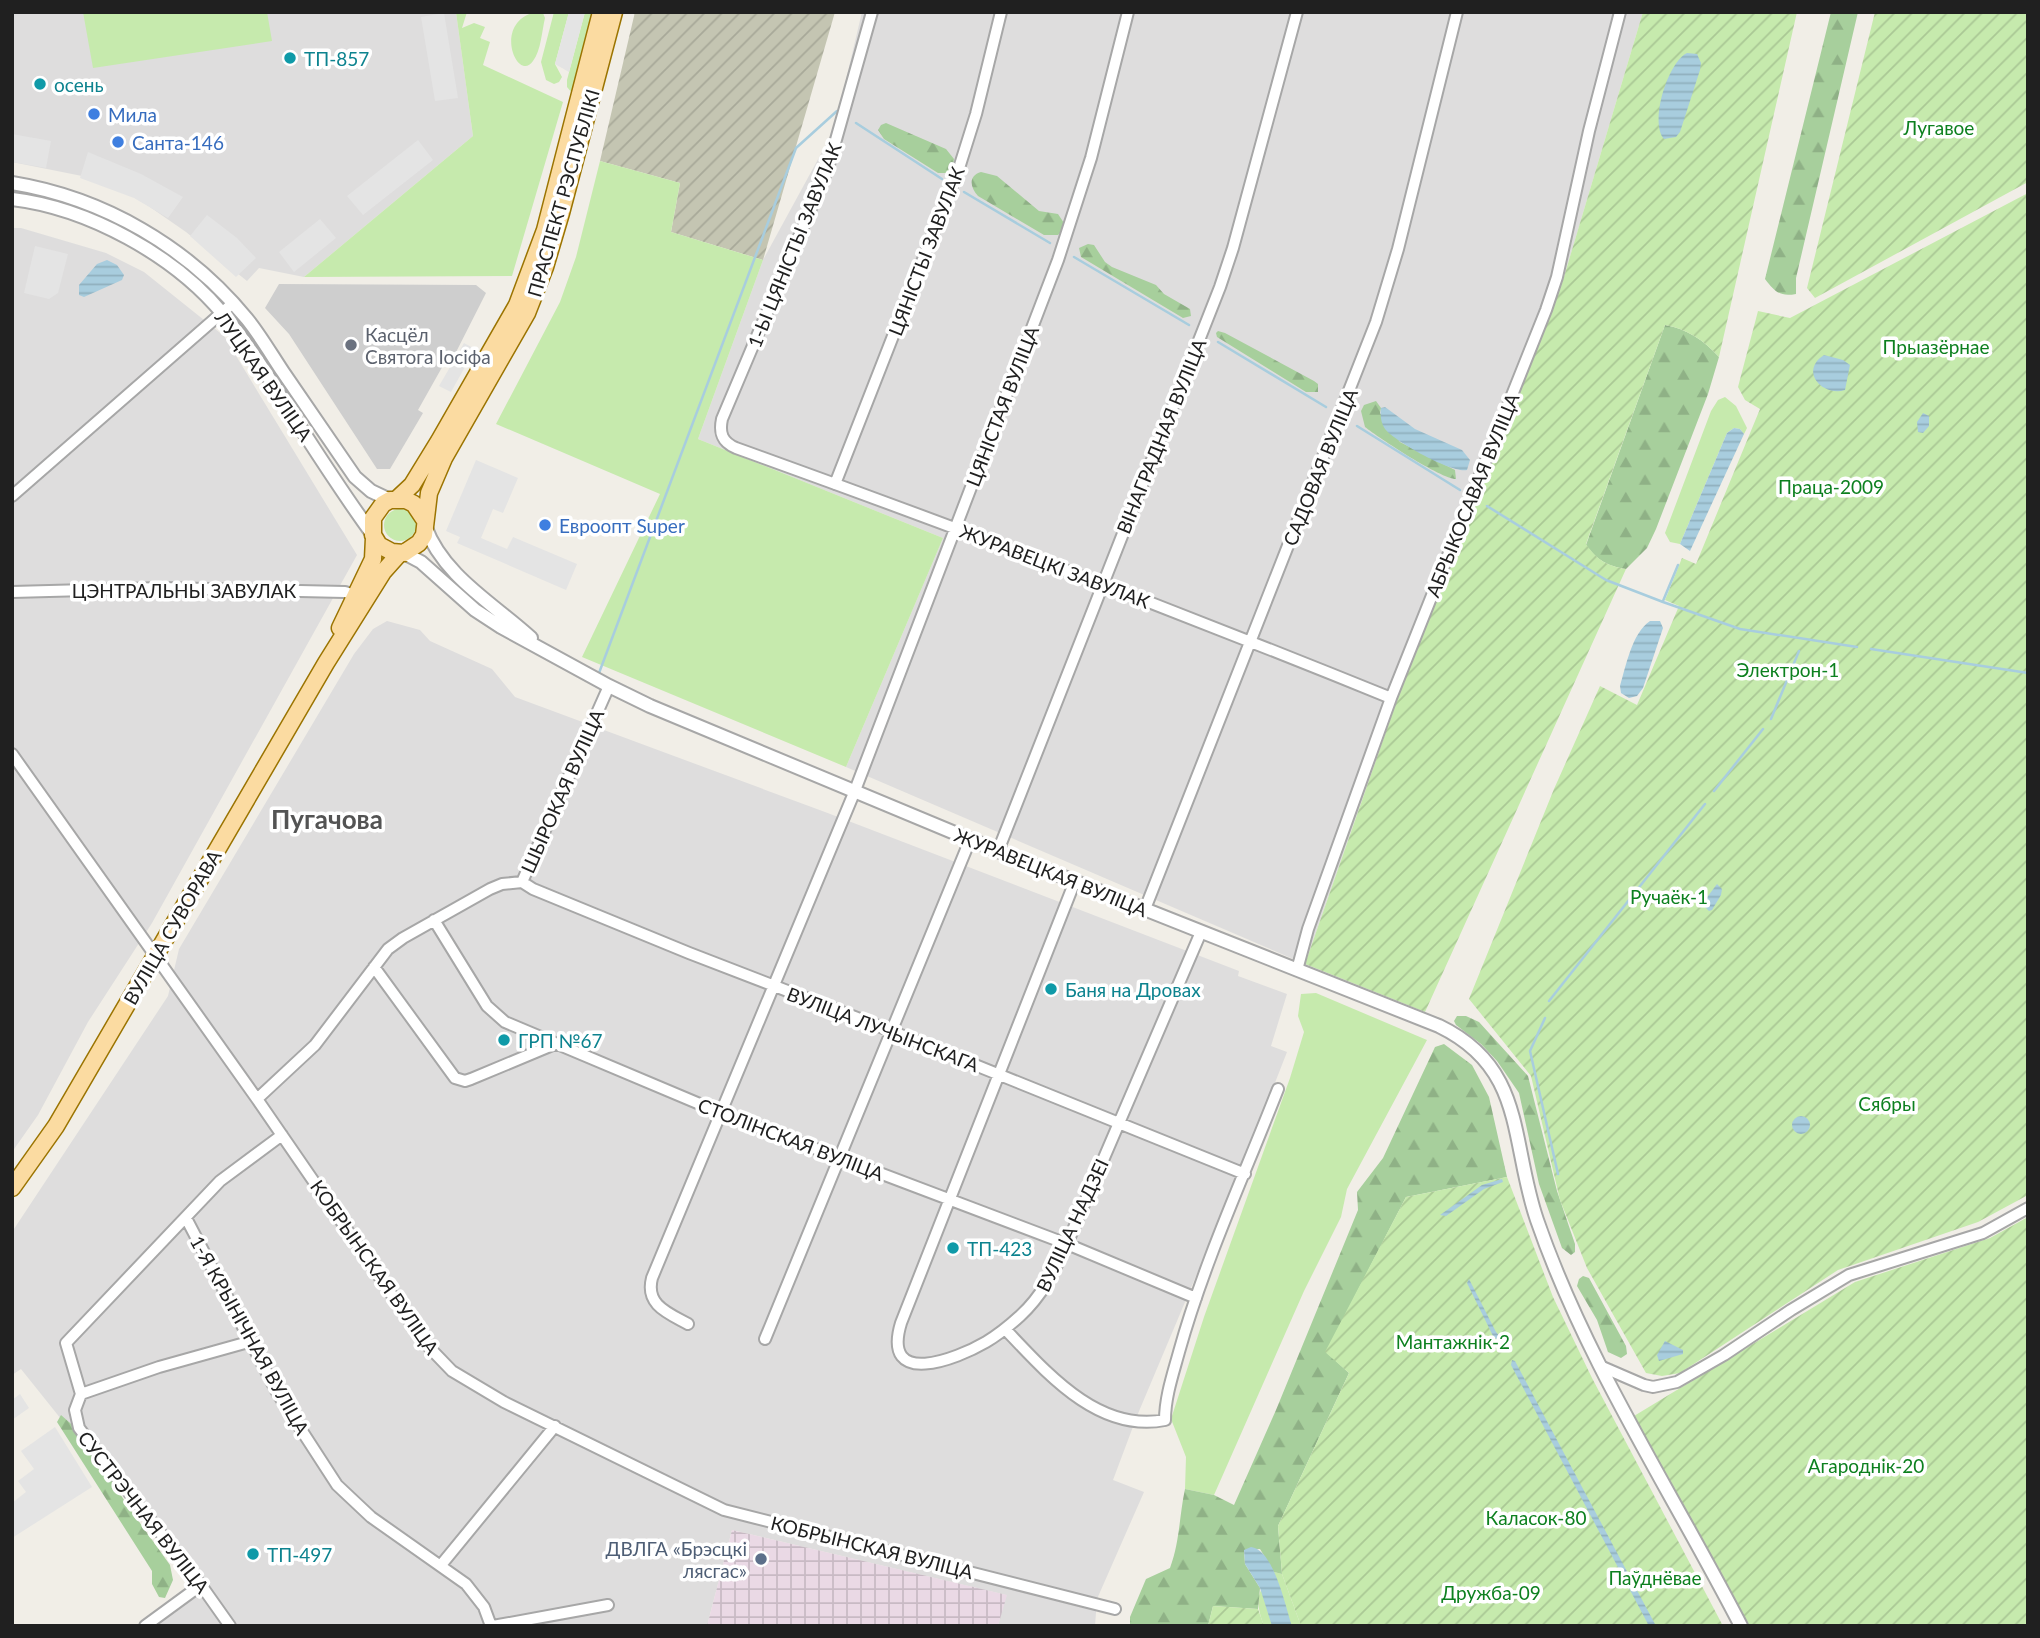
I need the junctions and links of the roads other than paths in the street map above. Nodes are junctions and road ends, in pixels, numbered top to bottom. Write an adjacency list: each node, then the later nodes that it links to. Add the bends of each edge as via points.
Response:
1 (601, 12): 16 (main road, ПРАСПЕКТ РЭСПУБЛІКІ, via 545,230 517,304 412,485)
2 (614, 12): 17 (main road, ПРАСПЕКТ РЭСПУБЛІКІ, via 534,296 444,458 429,493)
3 (872, 12): 13 (street, 1-Ы ЦЯНІСТЫ ЗАВУЛАК, via 828,168 724,414)
4 (1001, 12): 14 (street, ЦЯНІСТЫ ЗАВУЛАК, via 965,150)
5 (1128, 12): 18 (street, ЦЯНІСТАЯ ВУЛІЦА, via 1076,210)
6 (1297, 12): 21 (street, ВІНАГРАДНАЯ ВУЛІЦА, via 1227,268)
7 (1457, 12): 24 (street, САДОВАЯ ВУЛІЦА, via 1376,322)
8 (1620, 12): 28 (street, АБРЫКОСАВАЯ ВУЛІЦА, via 1546,310)
9 (12, 183): 11 (street, ЛУЦКАЯ ВУЛІЦА, via 92,204 137,226 176,251)
10 (12, 199): 12 (street, ЛУЦКАЯ ВУЛІЦА, via 86,219 137,243 170,265)
11 (233, 303): 12 (street); 16 (street, ЛУЦКАЯ ВУЛІЦА, via 355,477 371,491)
12 (223, 313): 15 (street); 19 (street, ЛУЦКАЯ ВУЛІЦА)
13 (721, 435): 14 (street, ЖУРАВЕЦКІ ЗАВУЛАК, via 736,448)
14 (835, 484): 18 (street, ЖУРАВЕЦКІ ЗАВУЛАК)
15 (12, 496)
16 (394, 500): 17 (main road, via 414,504); 19 (main road, ПРАСПЕКТ РЭСПУБЛІКІ, via 383,504 373,518)
17 (425, 522): 20 (main road, ПРАСПЕКТ РЭСПУБЛІКІ, via 419,543); 25 (street, ЖУРАВЕЦКАЯ ВУЛІЦА, via 437,551 450,566)
18 (956, 528): 21 (street, ЖУРАВЕЦКІ ЗАВУЛАК); 30 (street, ЦЯНІСТАЯ ВУЛІЦА)
19 (374, 536): 20 (main road, via 385,549); 23 (main road, ВУЛІЦА СУВОРАВА, via 373,559)
20 (402, 553): 25 (street, ЖУРАВЕЦКАЯ ВУЛІЦА, via 429,568 475,610); 26 (main road, ВУЛІЦА СУВОРАВА, via 383,572)
21 (1103, 584): 24 (street, ЖУРАВЕЦКІ ЗАВУЛАК); 32 (street, ВІНАГРАДНАЯ ВУЛІЦА)
22 (12, 592): 23 (street, ЦЭНТРАЛЬНЫ ЗАВУЛАК, via 184,588)
23 (355, 595): 26 (main road, ВУЛІЦА СУВОРАВА)
24 (1251, 641): 28 (street, ЖУРАВЕЦКІ ЗАВУЛАК); 35 (street, САДОВАЯ ВУЛІЦА)
25 (544, 650): 27 (street, ЖУРАВЕЦКАЯ ВУЛІЦА)
26 (326, 663): 38 (main road, ВУЛІЦА СУВОРАВА)
27 (609, 686): 30 (street, ЖУРАВЕЦКАЯ ВУЛІЦА); 34 (street, ШЫРОКАЯ ВУЛІЦА)
28 (1391, 698): 40 (street, АБРЫКОСАВАЯ ВУЛІЦА)
29 (12, 754): 38 (street, КОБРЫНСКАЯ ВУЛІЦА)
30 (854, 793): 31 (street, ЖУРАВЕЦКАЯ ВУЛІЦА); 41 (street, ЦЯНІСТАЯ ВУЛІЦА)
31 (970, 840): 32 (street, ЖУРАВЕЦКАЯ ВУЛІЦА); 42 (street)
32 (998, 851): 33 (street, ЖУРАВЕЦКАЯ ВУЛІЦА)
33 (1075, 881): 35 (street, ЖУРАВЕЦКАЯ ВУЛІЦА); 44 (street, ВУЛІЦА НАДЗЕІ)
34 (522, 882): 36 (street, ШЫРОКАЯ ВУЛІЦА, via 490,889); 41 (street, ВУЛІЦА ЛУЧЫНСКАГА)
35 (1145, 909): 37 (street, ЖУРАВЕЦКАЯ ВУЛІЦА)
36 (435, 920): 39 (street, ШЫРОКАЯ ВУЛІЦА, via 395,943); 43 (street, СТОЛІНСКАЯ ВУЛІЦА, via 492,1012)
37 (1201, 932): 40 (street, ЖУРАВЕЦКАЯ ВУЛІЦА); 48 (street, ВУЛІЦА НАДЗЕІ)
38 (154, 954): 46 (street, КОБРЫНСКАЯ ВУЛІЦА); 52 (main road, ВУЛІЦА СУВОРАВА, via 56,1126)
39 (373, 967): 43 (street, via 455,1078 471,1079); 46 (street, ШЫРОКАЯ ВУЛІЦА, via 315,1045)
40 (1297, 970): 62 (street, ЖУРАВЕЦКАЯ ВУЛІЦА, via 1459,1035 1483,1055 1497,1076 1516,1131 1537,1221)
41 (775, 987): 42 (street, ВУЛІЦА ЛУЧЫНСКАГА); 47 (street, ЦЯНІСТАЯ ВУЛІЦА)
42 (891, 1031): 44 (street, ВУЛІЦА ЛУЧЫНСКАГА); 50 (street)
43 (555, 1044): 47 (street, СТОЛІНСКАЯ ВУЛІЦА)
44 (1001, 1074): 48 (street, ВУЛІЦА ЛУЧЫНСКАГА); 53 (street, ВУЛІЦА НАДЗЕІ)
45 (1278, 1089): 51 (street)
46 (257, 1099): 49 (street, КОБРЫНСКАЯ ВУЛІЦА)
47 (721, 1112): 50 (street, СТОЛІНСКАЯ ВУЛІЦА); 58 (street, ЦЯНІСТАЯ ВУЛІЦА, via 651,1282 655,1303)
48 (1119, 1121): 51 (street, ВУЛІЦА ЛУЧЫНСКАГА); 56 (street, ВУЛІЦА НАДЗЕІ)
49 (282, 1135): 55 (street, via 220,1181); 64 (street, КОБРЫНСКАЯ ВУЛІЦА, via 434,1354 473,1384)
50 (839, 1157): 53 (street, СТОЛІНСКАЯ ВУЛІЦА); 60 (street)
51 (1245, 1174): 57 (street)
52 (12, 1188)
53 (948, 1200): 56 (street, СТОЛІНСКАЯ ВУЛІЦА); 59 (street, ВУЛІЦА НАДЗЕІ, via 901,1324 900,1354 911,1364 933,1363 972,1349)
54 (2028, 1208): 62 (street, via 1983,1233 1849,1275 1677,1382 1653,1387)
55 (186, 1218): 61 (street, 1-Я КРЫНІЧНАЯ ВУЛІЦА); 63 (street, via 66,1343)
56 (1067, 1244): 57 (street, СТОЛІНСКАЯ ВУЛІЦА); 59 (street, ВУЛІЦА НАДЗЕІ, via 1041,1292)
57 (1196, 1298): 59 (street, via 1165,1420 1143,1424 1080,1399)
58 (688, 1324)
59 (1005, 1329)
60 (765, 1339)
61 (252, 1341): 63 (street); 65 (street, 1-Я КРЫНІЧНАЯ ВУЛІЦА, via 288,1410 337,1485 371,1517)
62 (1600, 1366): 72 (street, ЖУРАВЕЦКАЯ ВУЛІЦА)
63 (81, 1394): 66 (street, СУСТРЭЧНАЯ ВУЛІЦА, via 75,1410 79,1428)
64 (555, 1426): 65 (street); 68 (street, КОБРЫНСКАЯ ВУЛІЦА, via 724,1510)
65 (440, 1565): 71 (street, 1-Я КРЫНІЧНАЯ ВУЛІЦА, via 472,1591)
66 (201, 1585): 69 (street); 70 (street, СУСТРЭЧНАЯ ВУЛІЦА)
67 (608, 1605): 71 (street)
68 (1115, 1609)
69 (145, 1626)
70 (230, 1626)
71 (492, 1626)
72 (1741, 1626)

